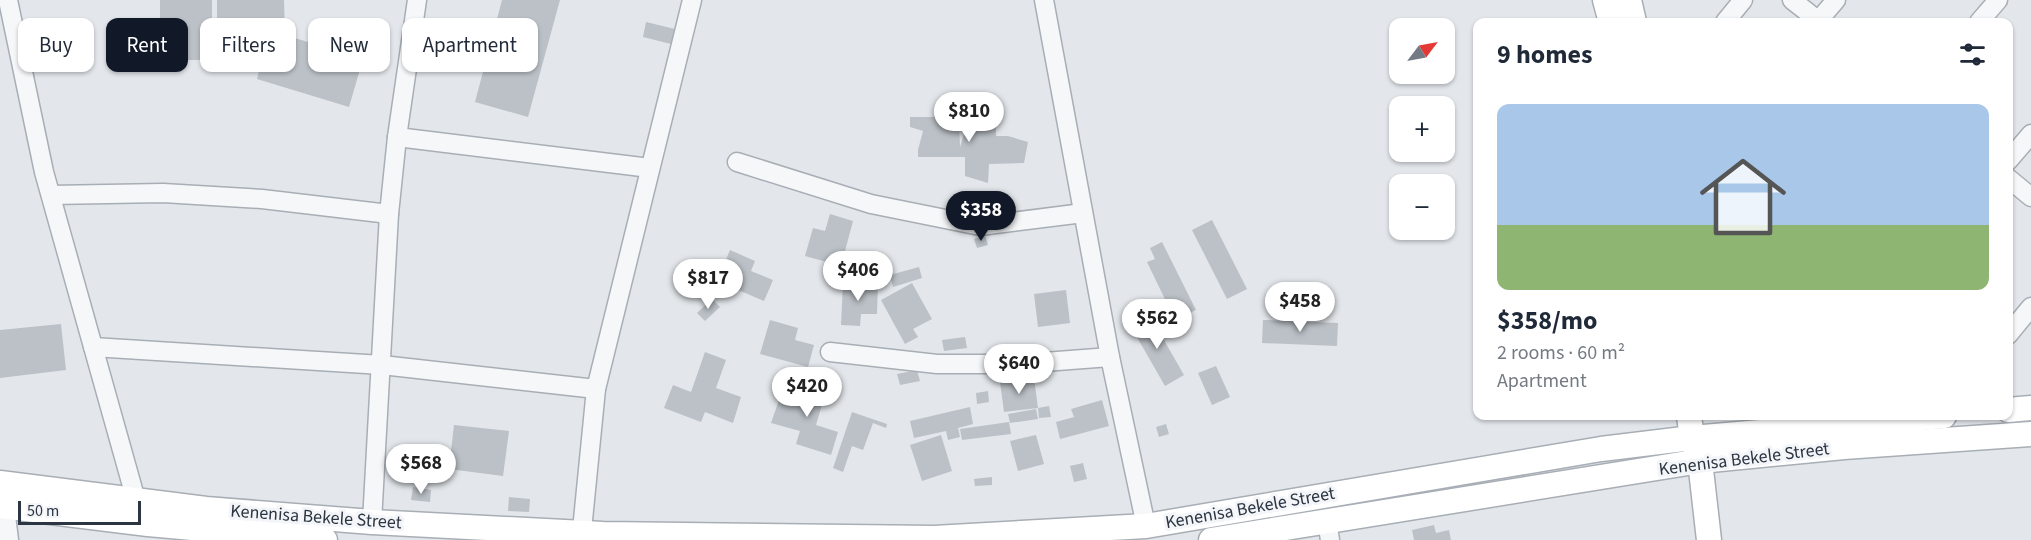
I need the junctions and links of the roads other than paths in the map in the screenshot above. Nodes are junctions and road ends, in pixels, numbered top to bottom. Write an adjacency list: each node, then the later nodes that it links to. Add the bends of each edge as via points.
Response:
1 (8, 0): 23 (street)
2 (417, 0): 18 (street)
3 (692, 0): 21 (street)
4 (1044, 0): 25 (street)
5 (1605, 0): 11 (main road)
6 (1629, 0): 12 (main road)
7 (1743, 0): 13 (street)
8 (1792, 0): 14 (street)
9 (1836, 0): 15 (street)
10 (1998, 0): 16 (street)
11 (1610, 18)
12 (1633, 18)
13 (1728, 18)
14 (1814, 18)
15 (1822, 18)
16 (1982, 18)
17 (2031, 134): 19 (street)
18 (397, 137): 21 (street); 26 (street)
19 (2013, 155)
20 (737, 162): 25 (street, via 871,204 980,226)
21 (650, 168): 33 (street)
22 (2013, 182): 24 (street)
23 (51, 195): 26 (street, via 163,193); 29 (street)
24 (2031, 197)
25 (1083, 213): 31 (street)
26 (389, 214): 32 (street)
27 (2031, 307): 28 (street)
28 (2013, 329)
29 (93, 347): 32 (street); 41 (street)
30 (830, 352): 31 (street, via 937,364 1018,364)
31 (1110, 357): 44 (street)
32 (381, 366): 33 (street); 43 (street)
33 (596, 388): 47 (street)
34 (2031, 408): 35 (main road)
35 (2013, 410)
36 (1855, 420): 37 (main road, Kenenisa Bekele Street)
37 (1698, 427): 39 (main road); 44 (main road, Kenenisa Bekele Street, via 1601,448)
38 (2031, 434): 39 (main road, Kenenisa Bekele Street)
39 (1700, 461): 45 (main road, Kenenisa Bekele Street); 52 (main road)
40 (0, 483): 41 (main road, Kenenisa Bekele Street)
41 (136, 500): 43 (main road, Kenenisa Bekele Street)
42 (2, 507): 46 (main road, Kenenisa Bekele Street); 49 (street)
43 (372, 522): 47 (main road, Kenenisa Bekele Street)
44 (1146, 526): 48 (main road, Kenenisa Bekele Street)
45 (1328, 531): 51 (main road, Kenenisa Bekele Street)
46 (239, 536): 50 (main road, Kenenisa Bekele Street)
47 (581, 536): 48 (main road, Kenenisa Bekele Street)
48 (934, 539)
49 (9, 540)
50 (325, 540)
51 (1210, 540)
52 (1709, 540)

